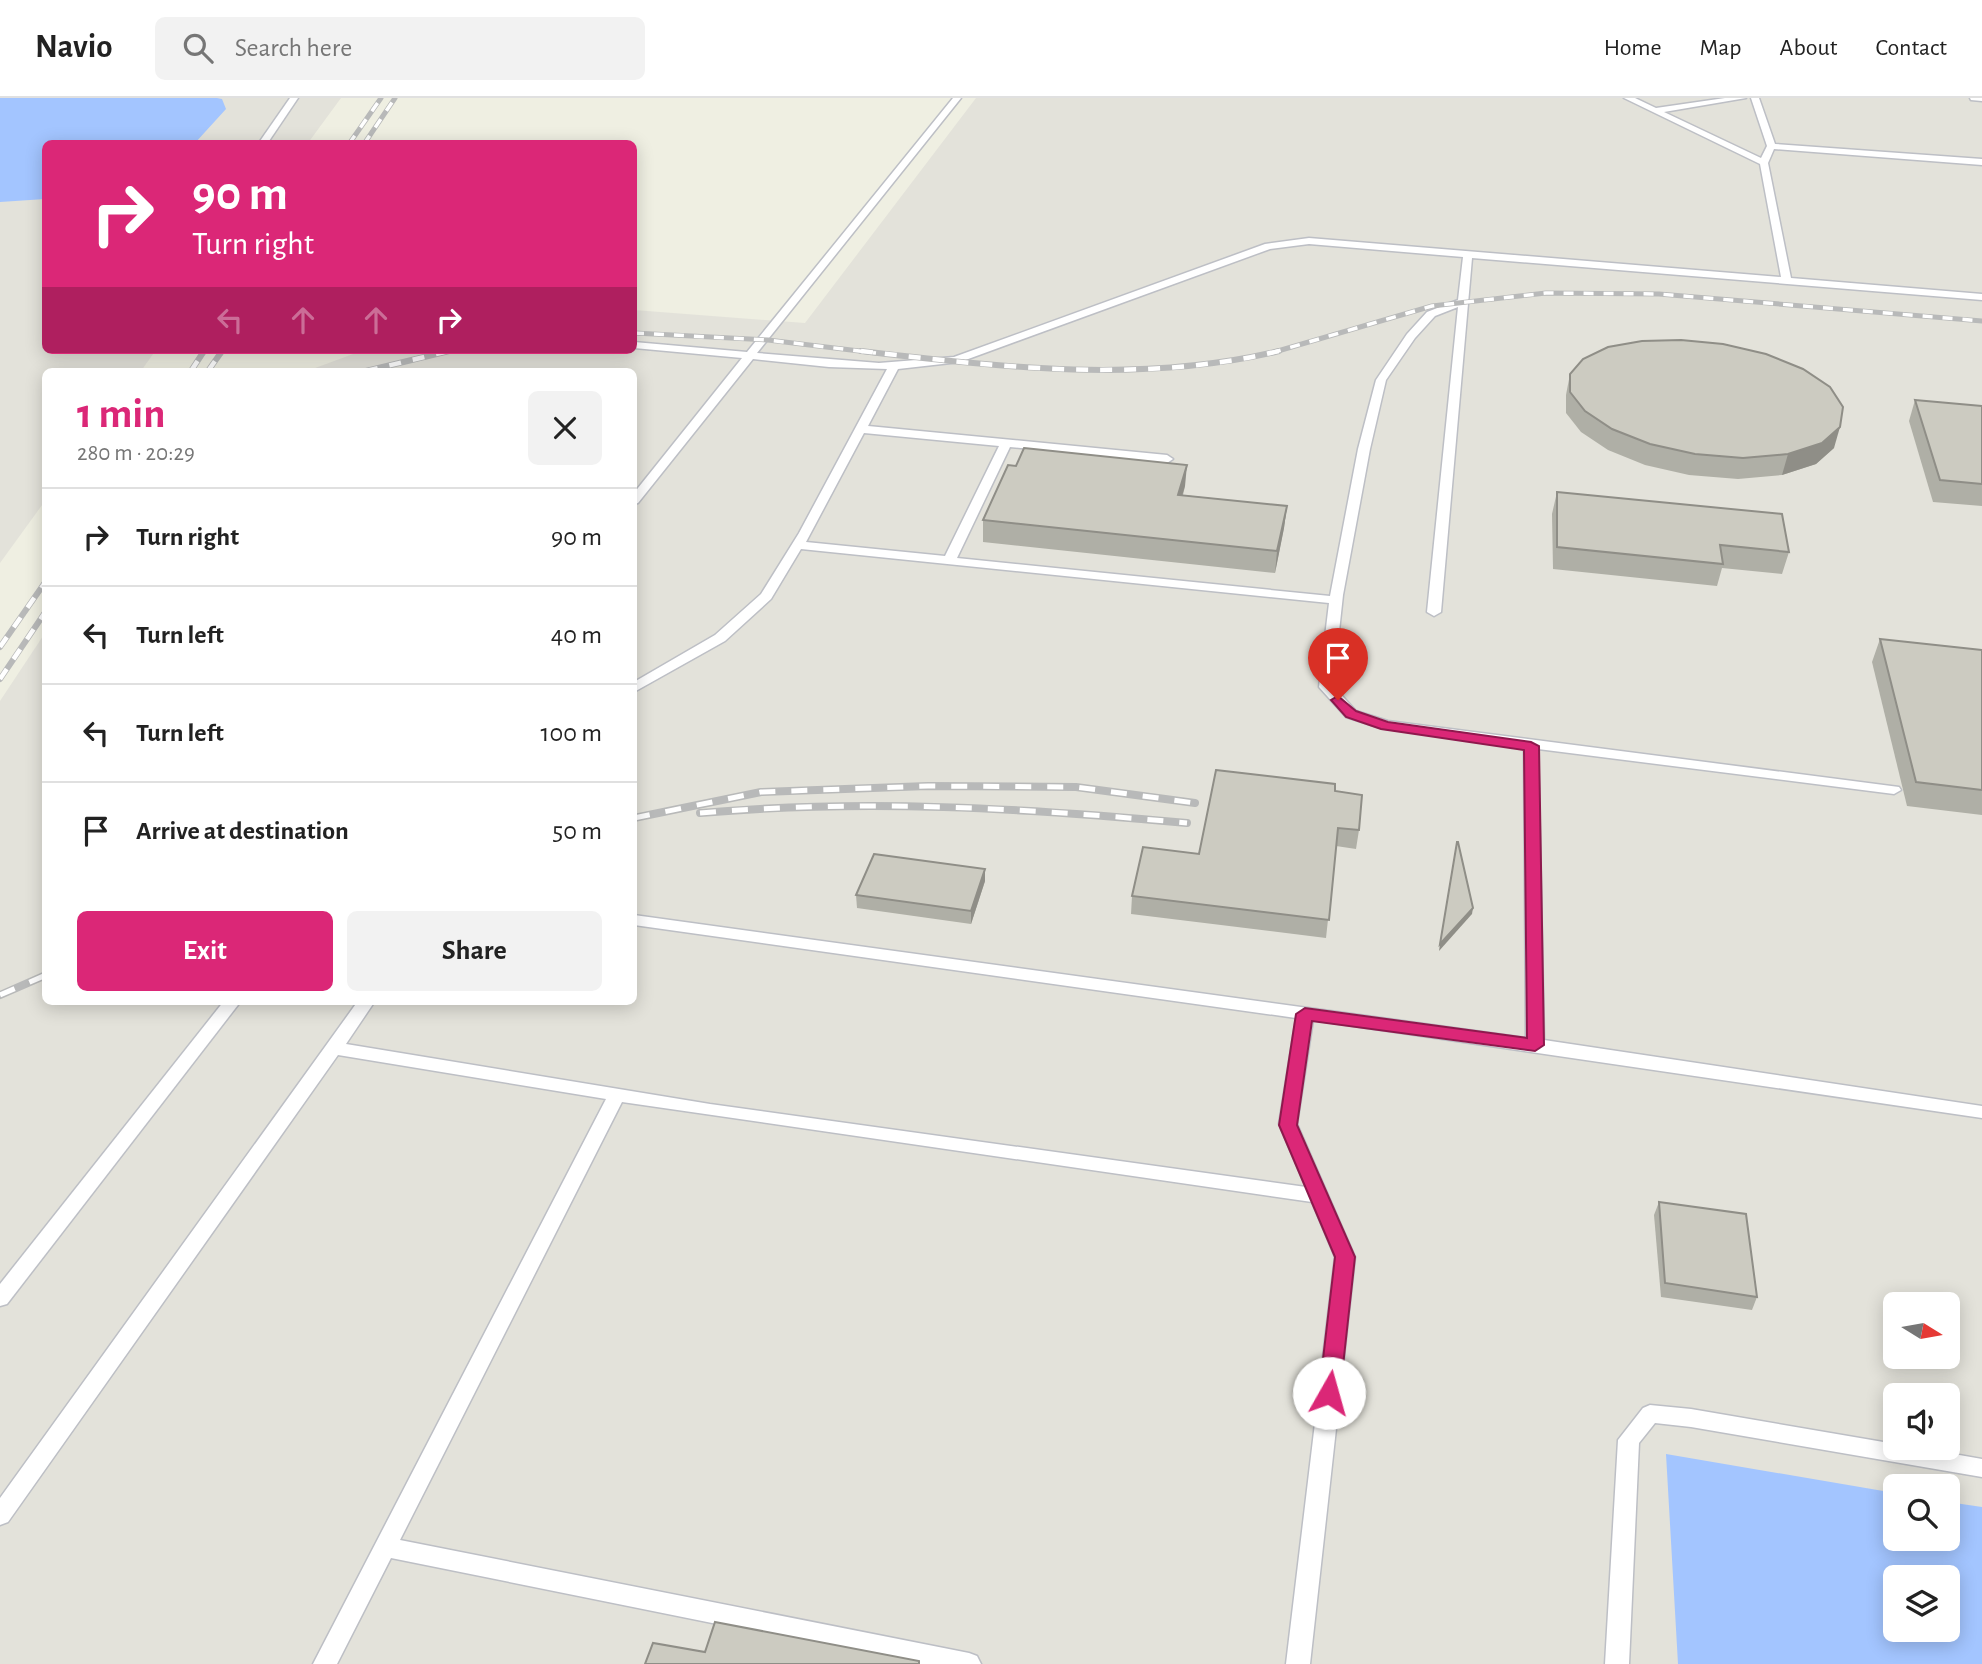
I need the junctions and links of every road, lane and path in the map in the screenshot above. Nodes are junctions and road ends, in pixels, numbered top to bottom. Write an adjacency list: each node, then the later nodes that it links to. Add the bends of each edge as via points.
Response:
1 (294, 98): 9 (lane)
2 (957, 98): 18 (lane)
3 (1628, 98): 8 (lane)
4 (1742, 98): 8 (lane)
5 (1755, 98): 10 (lane)
6 (1974, 98): 7 (lane)
7 (1982, 99)
8 (1654, 111): 12 (lane)
9 (265, 140)
10 (1771, 146): 11 (lane); 12 (lane)
11 (1982, 162)
12 (1764, 163): 14 (lane)
13 (1468, 253): 14 (lane); 16 (lane); 19 (lane, via 1349,242 1268,246 956,360)
14 (1786, 280): 15 (lane)
15 (1982, 297)
16 (1462, 302): 26 (lane, via 1431,314 1381,380); 27 (lane)
17 (637, 345): 18 (lane)
18 (749, 355): 19 (lane); 23 (lane)
19 (893, 368): 20 (lane)
20 (862, 429): 21 (lane); 24 (lane)
21 (1006, 443): 22 (lane); 25 (lane)
22 (1167, 459)
23 (637, 496)
24 (797, 545): 25 (lane); 28 (lane, via 766,596 720,638)
25 (949, 561): 26 (lane)
26 (1336, 600): 29 (lane, via 1326,687 1351,714 1386,726)
27 (1434, 612)
28 (637, 686)
29 (1531, 746): 30 (lane); 35 (lane)
30 (1894, 790)
31 (637, 920): 34 (lane)
32 (230, 1005): 40 (lane)
33 (364, 1005): 36 (lane)
34 (1305, 1014): 35 (lane); 39 (lane, via 1288,1125)
35 (1535, 1045): 38 (lane)
36 (334, 1048): 37 (lane); 43 (lane)
37 (618, 1093): 39 (lane, via 723,1112); 44 (lane)
38 (1982, 1112)
39 (1318, 1196): 47 (lane, via 1345,1257)
40 (6, 1282): 41 (lane)
41 (0, 1298)
42 (1982, 1468): 48 (lane, via 1650,1414 1629,1440)
43 (0, 1515)
44 (385, 1547): 45 (lane); 46 (lane)
45 (325, 1664)
46 (969, 1664)
47 (1298, 1664)
48 (1617, 1664)

